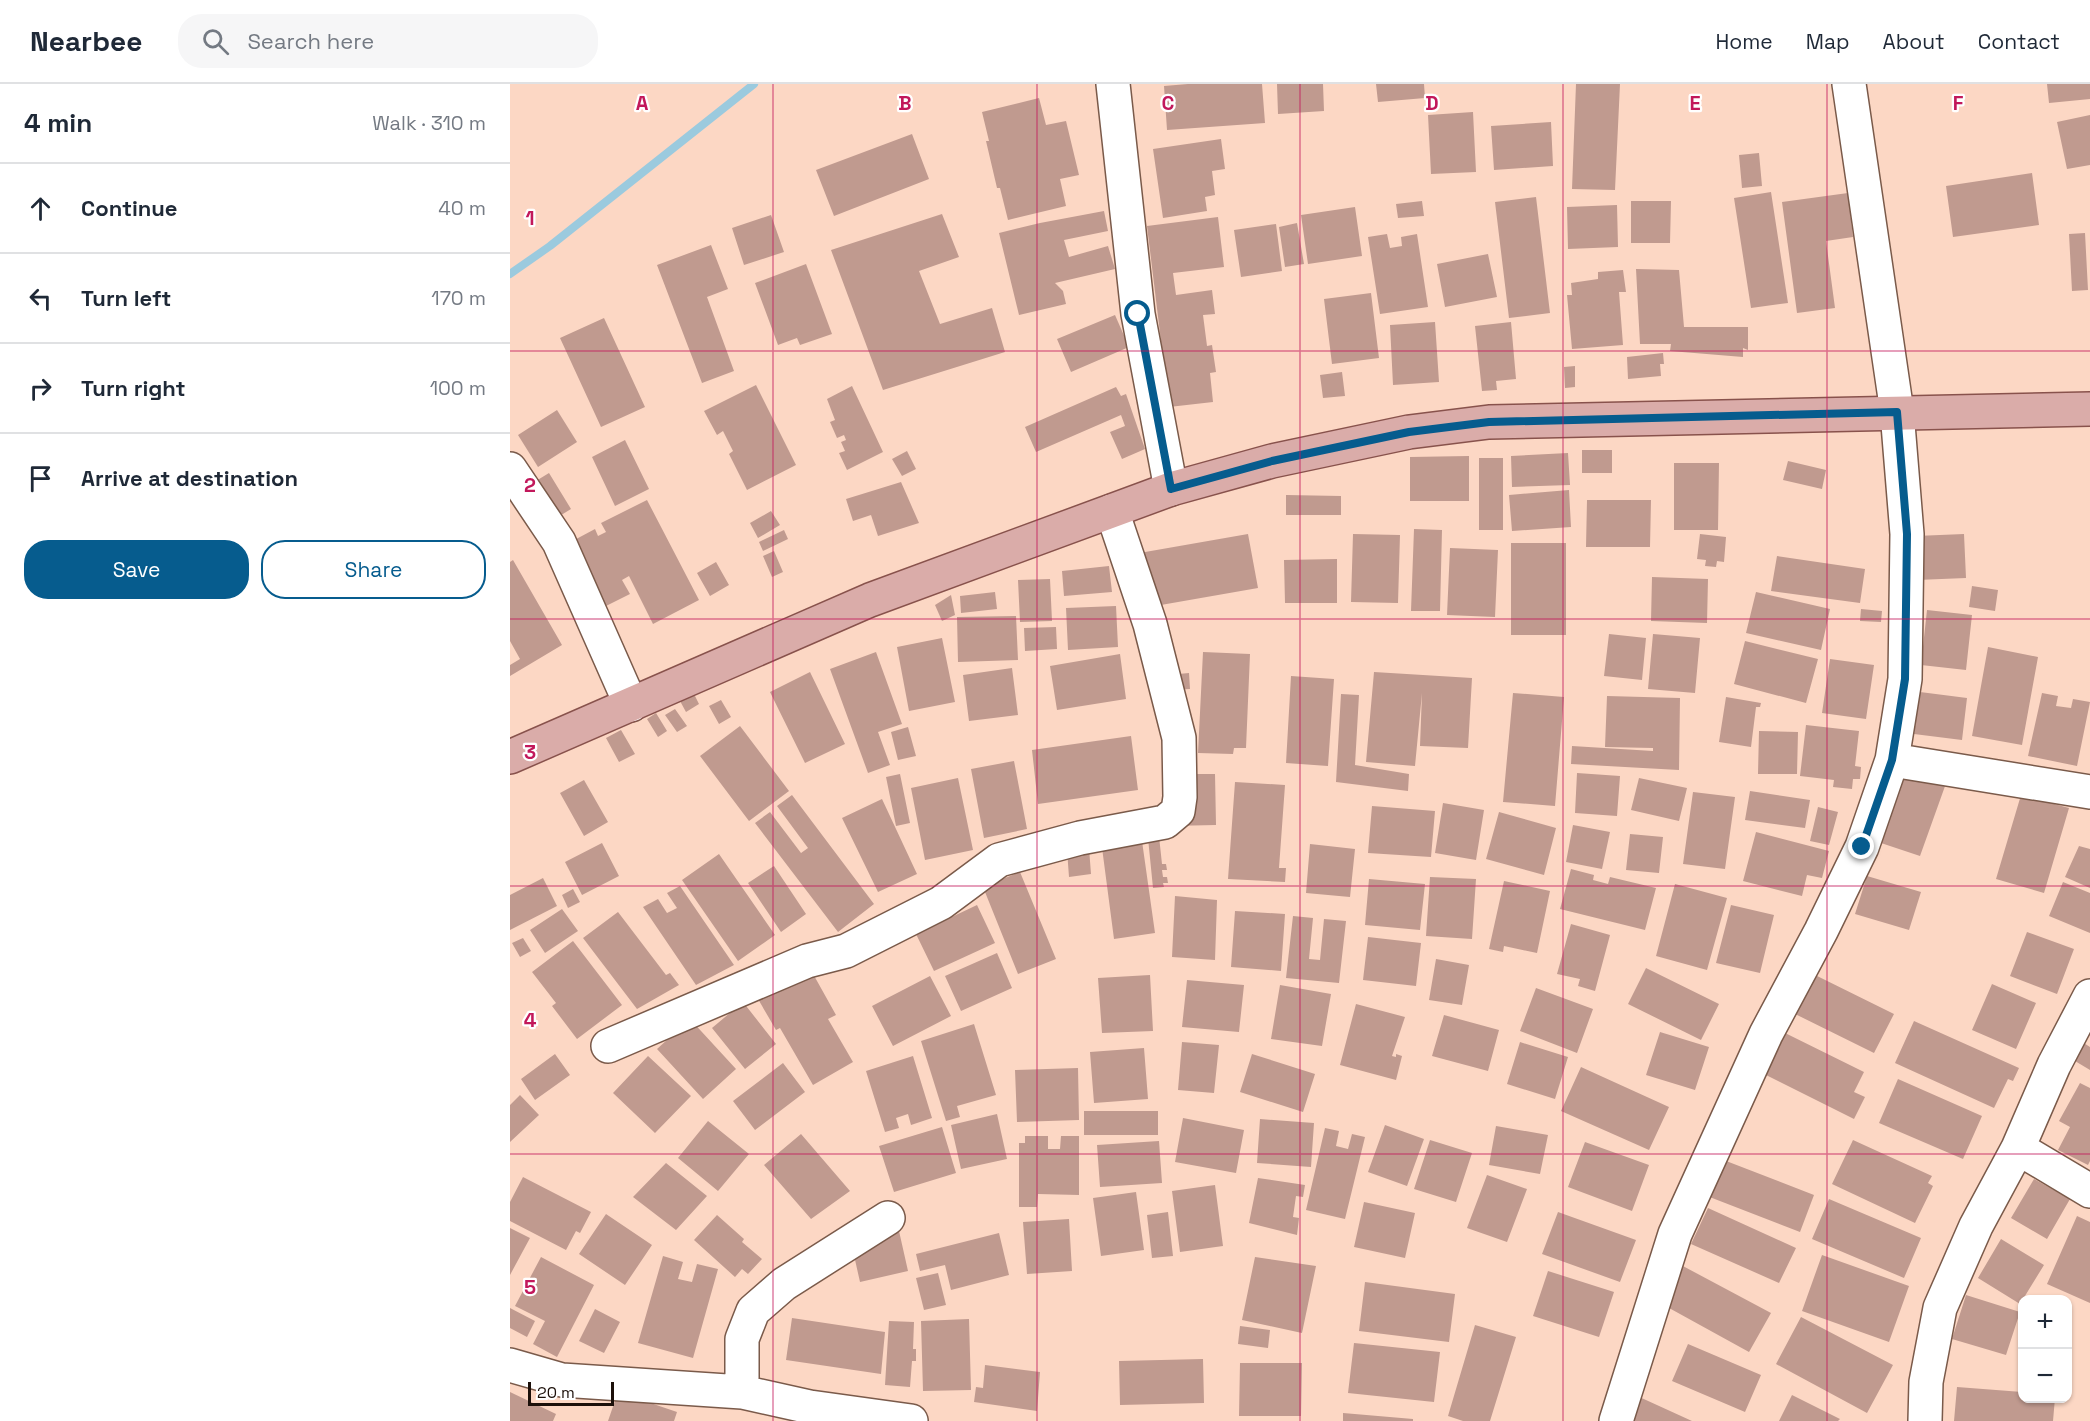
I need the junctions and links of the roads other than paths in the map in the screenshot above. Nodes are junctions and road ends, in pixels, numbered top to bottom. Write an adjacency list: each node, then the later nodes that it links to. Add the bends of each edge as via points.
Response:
1 (1113, 84): 6 (street, via 1138,314)
2 (1849, 84): 4 (street)
3 (2090, 409): 4 (main road)
4 (1897, 412): 6 (main road, via 1489,422 1409,432 1272,461); 10 (street, via 1907,534 1906,634 1905,679)
5 (510, 469): 8 (street, via 559,542)
6 (1171, 489): 7 (main road)
7 (1112, 511): 8 (main road, via 870,600); 13 (street, via 1150,624 1179,738 1178,812 1165,822 1080,838 999,860 941,903 846,951 807,961)
8 (631, 705): 9 (main road)
9 (510, 757)
10 (1892, 760): 11 (street); 21 (street, via 1862,847 1766,1034 1675,1234)
11 (2090, 792)
12 (2090, 996): 14 (street, via 2054,1065)
13 (608, 1046)
14 (2018, 1149): 15 (street); 22 (street, via 1976,1226 1940,1308 1926,1382)
15 (2090, 1191)
16 (888, 1218): 18 (street, via 784,1284 753,1311 742,1339)
17 (510, 1365): 18 (street, via 562,1380)
18 (742, 1392): 19 (street)
19 (806, 1414): 20 (street)
20 (911, 1421)
21 (1616, 1421)
22 (1925, 1421)

